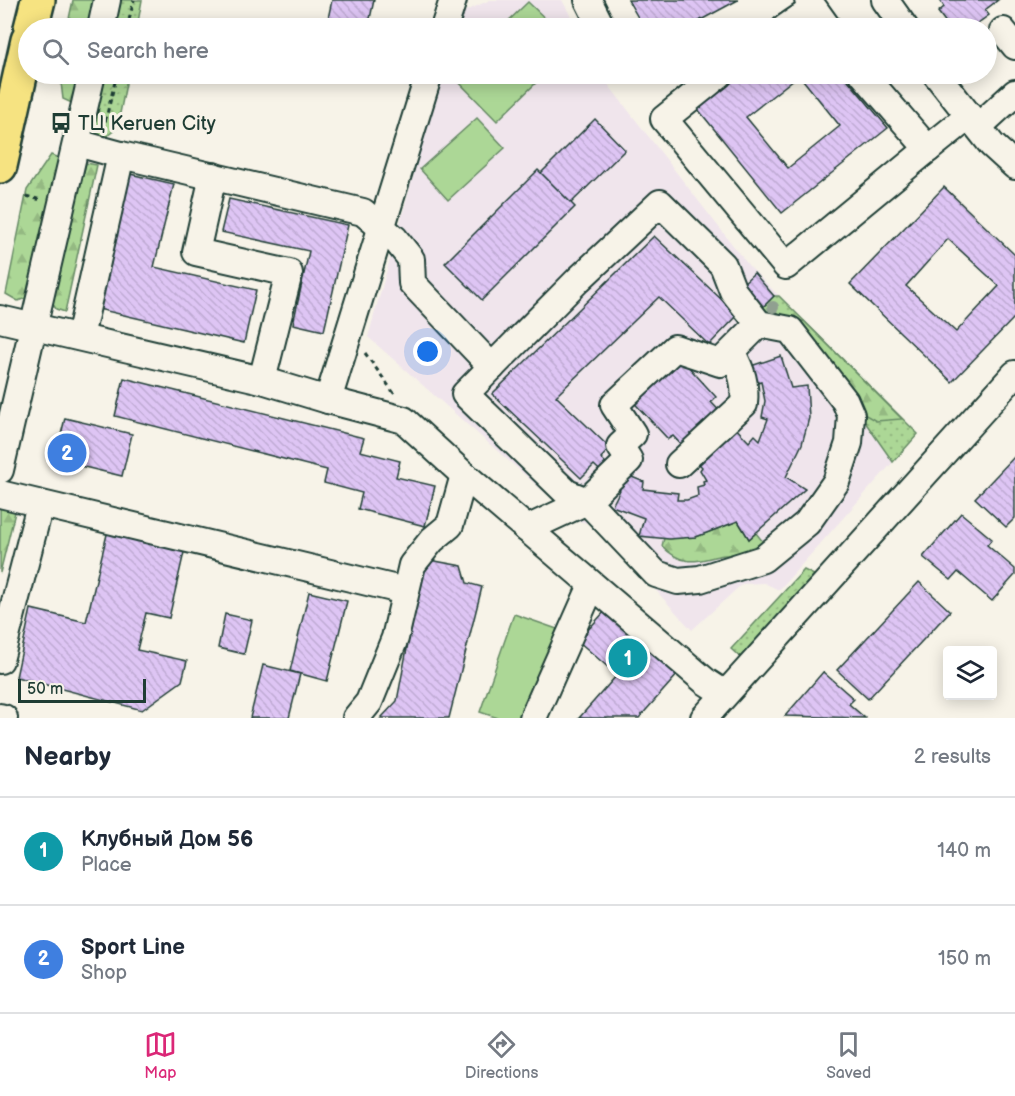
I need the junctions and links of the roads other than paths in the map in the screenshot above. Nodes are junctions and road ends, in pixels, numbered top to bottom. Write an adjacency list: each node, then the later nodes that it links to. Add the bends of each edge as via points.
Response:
1 (38, 0): 6 (main road)
2 (107, 0): 7 (lane)
3 (453, 0): 8 (lane)
4 (588, 0): 9 (lane)
5 (885, 0): 10 (lane)
6 (34, 18)
7 (103, 18)
8 (447, 18)
9 (597, 18)
10 (898, 18)
11 (18, 82): 19 (main road)
12 (93, 84): 20 (lane)
13 (426, 84): 24 (lane)
14 (708, 84): 21 (lane, via 664,119 786,266)
15 (872, 84): 21 (lane)
16 (944, 84): 18 (lane)
17 (1015, 93): 18 (lane)
18 (973, 122): 21 (lane); 22 (lane)
19 (2, 148)
20 (99, 149): 23 (lane); 27 (lane); 28 (lane)
21 (928, 149)
22 (1010, 152)
23 (213, 176): 24 (lane, via 363,213); 32 (lane, via 196,252 289,273)
24 (380, 229): 30 (lane, via 411,258 412,283); 33 (lane)
25 (0, 319): 27 (lane)
26 (759, 324): 29 (lane); 30 (lane, via 733,291 723,265 660,203); 38 (lane, via 790,330 845,401 851,416 849,443 836,482 807,523 763,559 700,579 678,581 656,574)
27 (35, 327): 28 (lane); 35 (lane)
28 (80, 337): 32 (lane)
29 (732, 353): 34 (lane, via 742,371 744,404); 38 (lane, via 720,363 675,348 615,405 633,434 620,446 629,460)
30 (492, 367): 38 (lane, via 465,394 567,492)
31 (1015, 374): 44 (lane)
32 (262, 380): 33 (lane)
33 (328, 400): 36 (lane, via 404,420)
34 (679, 464)
35 (0, 470)
36 (464, 475): 40 (lane); 42 (lane, via 450,525 411,565)
37 (0, 494): 39 (lane)
38 (587, 501): 40 (lane)
39 (40, 505): 42 (lane); 43 (lane)
40 (527, 529): 41 (lane)
41 (592, 585): 44 (lane); 48 (lane)
42 (405, 591): 47 (lane, via 395,638 369,702)
43 (0, 660)
44 (725, 694): 49 (lane)
45 (0, 717): 46 (lane)
46 (4, 718)
47 (356, 718)
48 (532, 718)
49 (704, 718)

